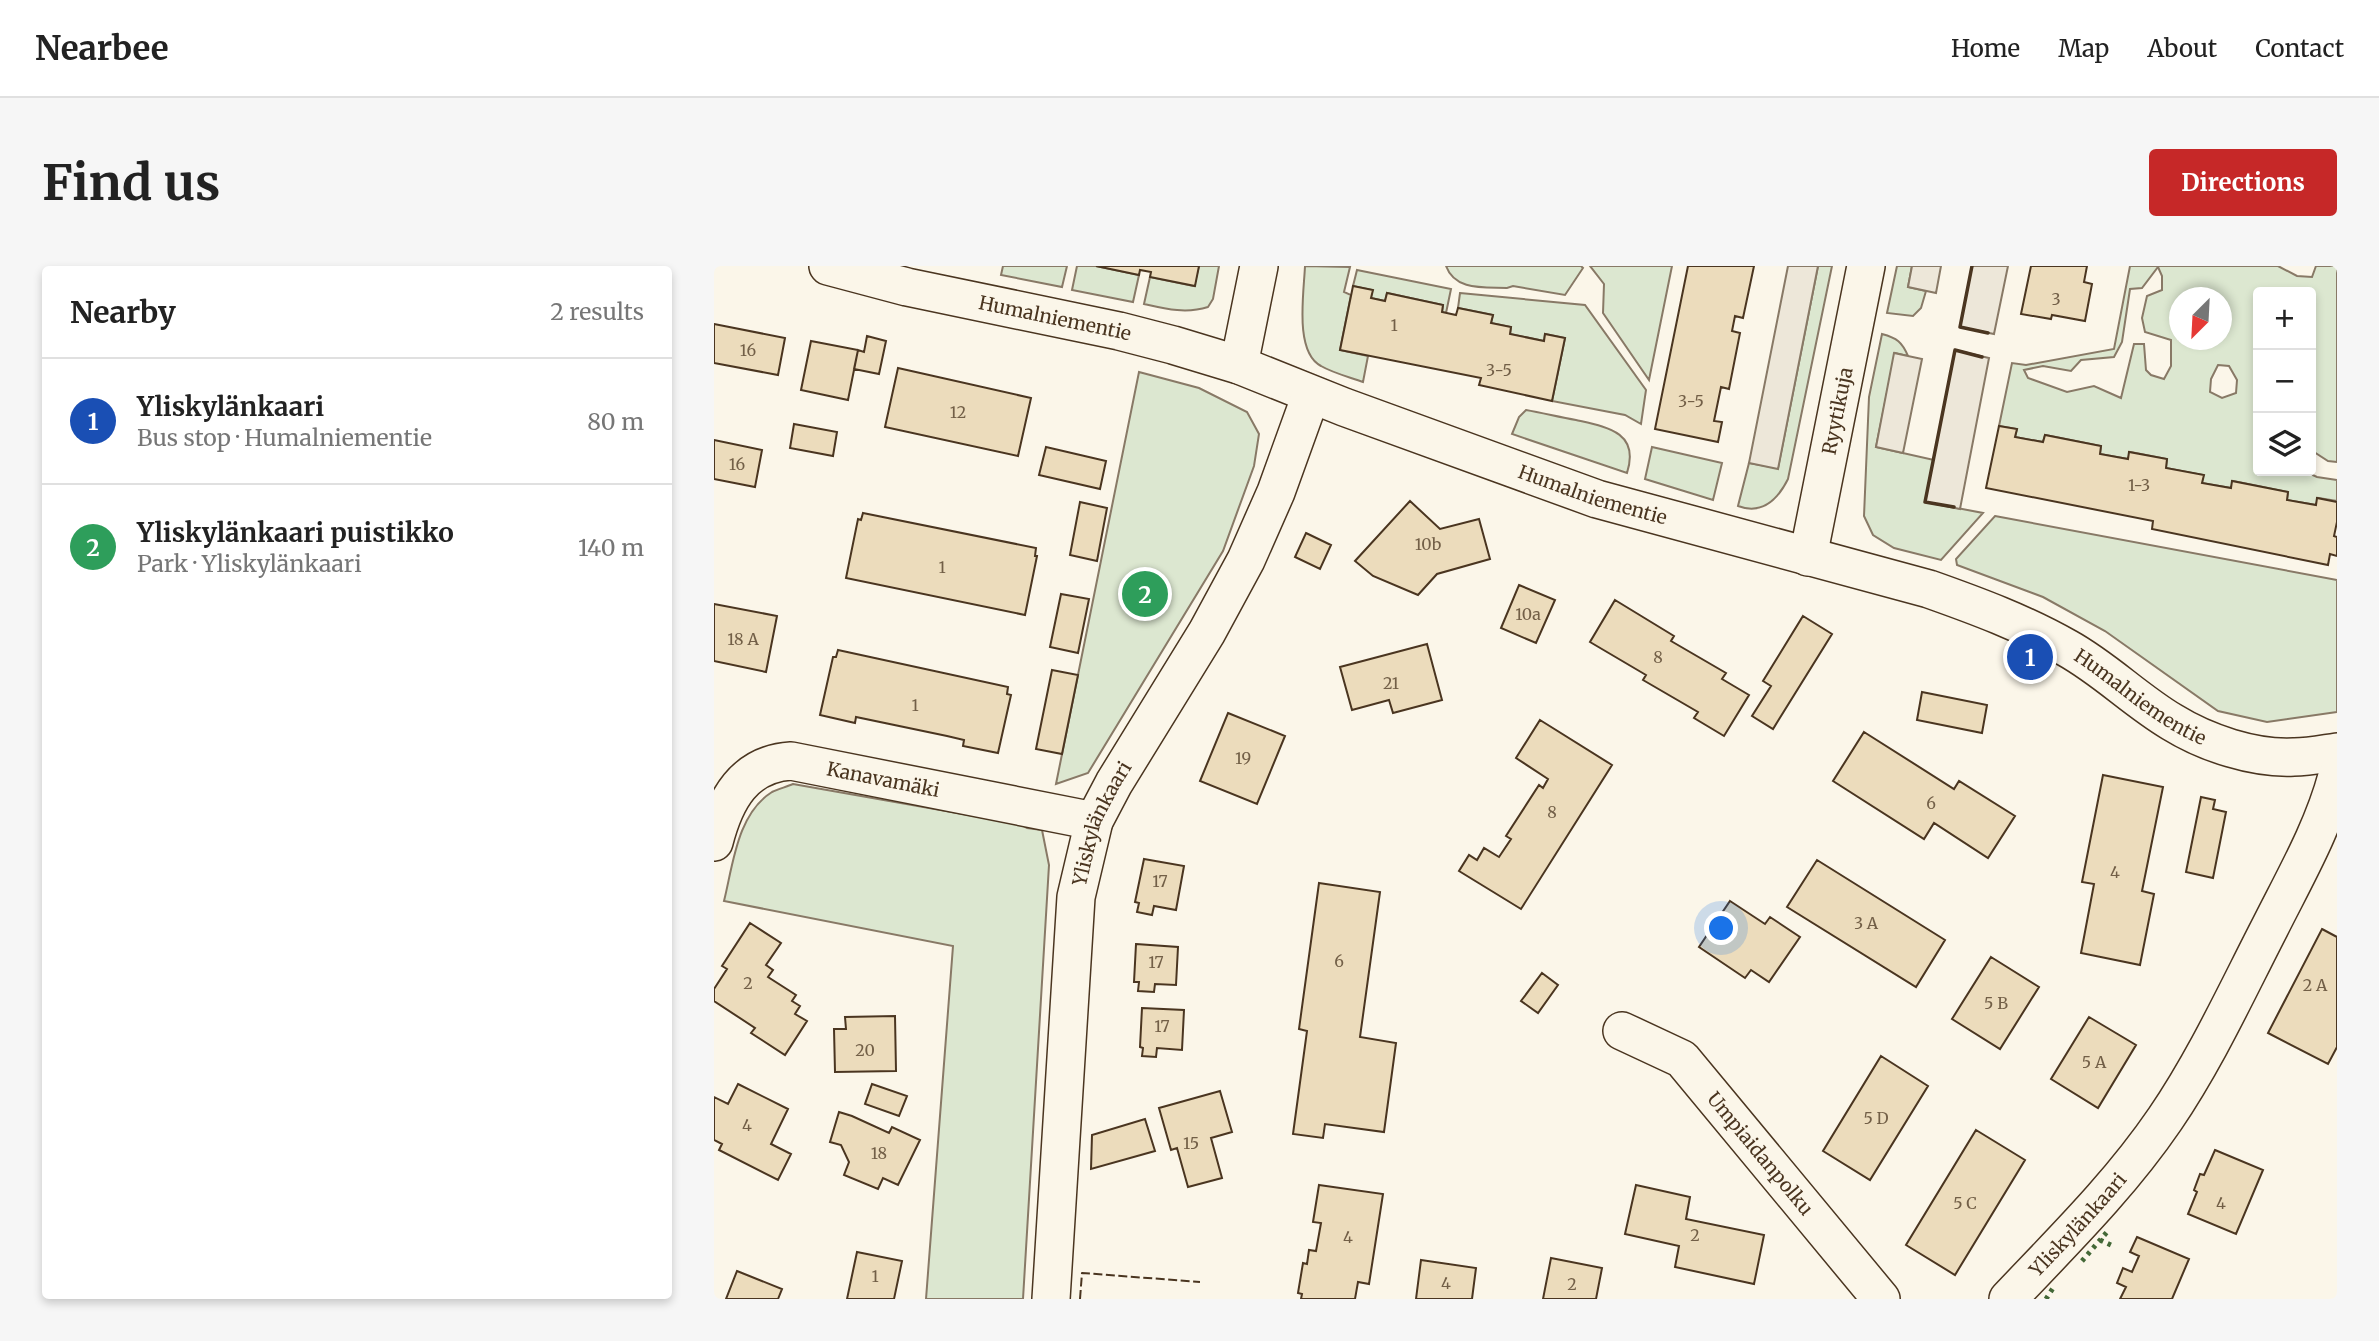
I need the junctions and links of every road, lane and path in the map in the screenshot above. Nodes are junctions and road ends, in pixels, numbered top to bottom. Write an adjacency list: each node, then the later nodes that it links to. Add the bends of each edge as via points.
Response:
1 (828, 266): 4 (street, Humalniementie, via 1119,331)
2 (1259, 266): 4 (street)
3 (1866, 266): 6 (street, Ryytikuja)
4 (1239, 365): 5 (street, Humalniementie)
5 (1311, 395): 6 (street, Humalniementie, via 1597,499); 9 (street, Yliskylänkaari, via 1246,560)
6 (1808, 557): 7 (street, Humalniementie, via 1930,589 2031,629 2099,669 2172,723 2213,741 2249,752 2292,757)
7 (2337, 752)
8 (2337, 776): 14 (street, Yliskylänkaari, via 2297,875 2166,1117 2106,1195)
9 (1094, 821): 10 (street, Kanavamäki, via 791,761 755,770 741,784 729,801); 12 (street, Yliskylänkaari, via 1076,897)
10 (714, 842)
11 (1622, 1031): 13 (street, Umpiaidanpolku, via 1682,1059)
12 (1051, 1299)
13 (1881, 1299)
14 (2008, 1299)

